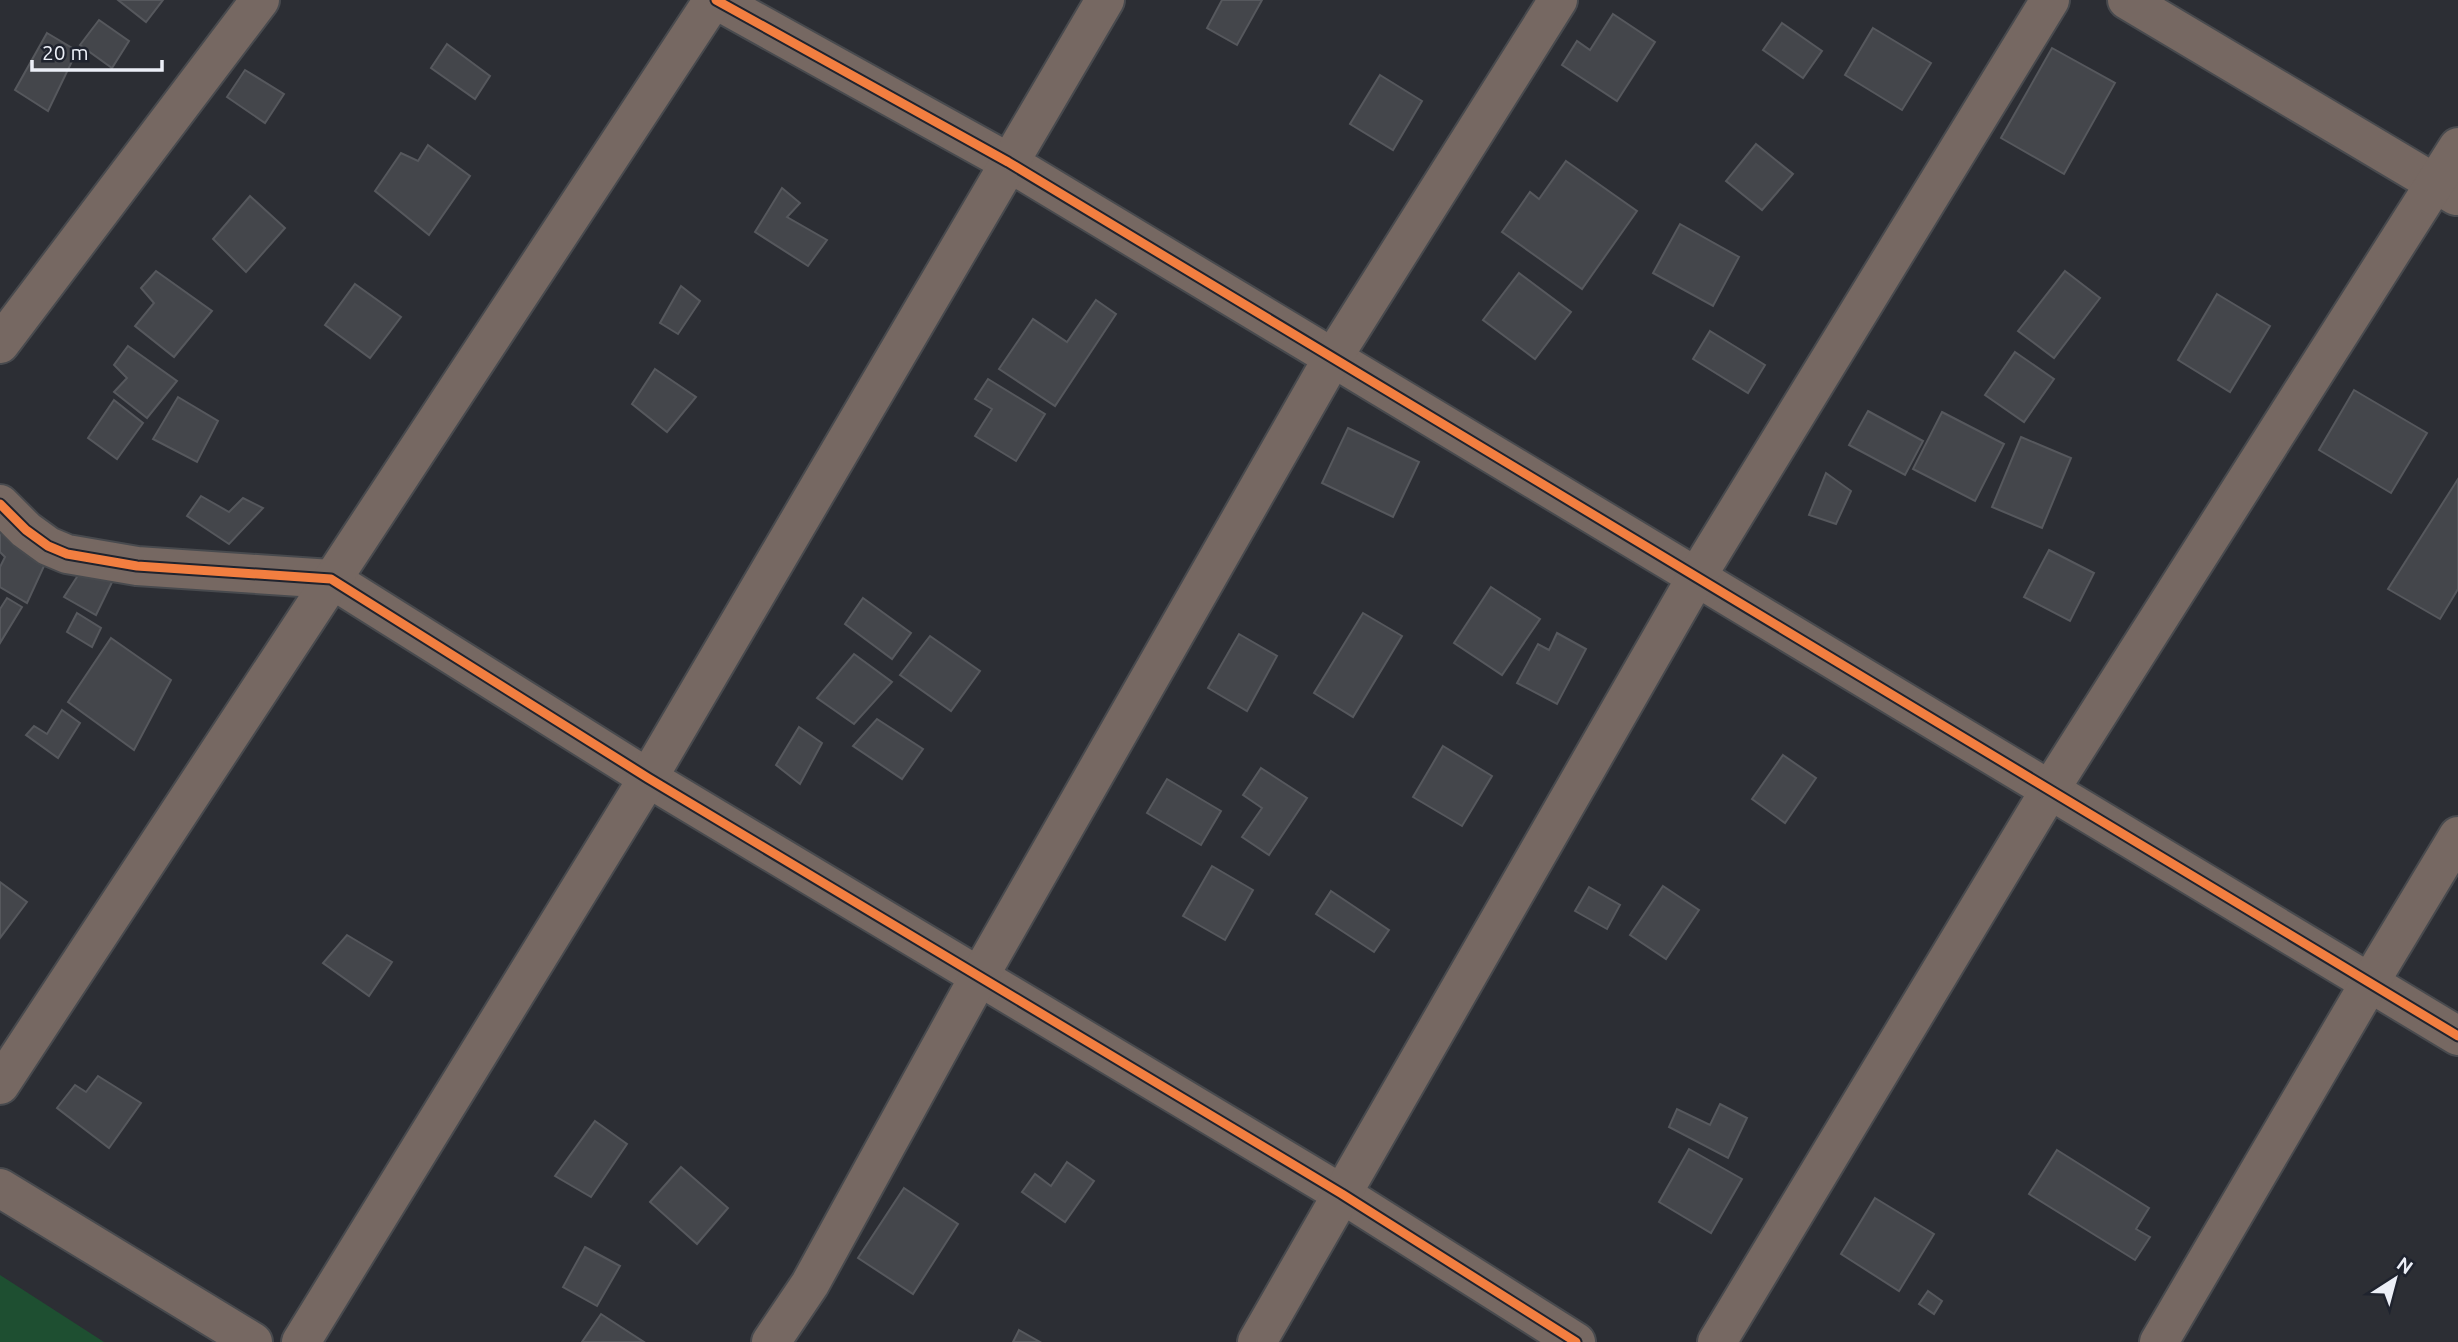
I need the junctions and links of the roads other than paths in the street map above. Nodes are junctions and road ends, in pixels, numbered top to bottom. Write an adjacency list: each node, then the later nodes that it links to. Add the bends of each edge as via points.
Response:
1 (260, 0): 10 (street)
2 (715, 0): 8 (street); 14 (street)
3 (1105, 0): 8 (street)
4 (1558, 0): 11 (street)
5 (2050, 0): 13 (street)
6 (2127, 0): 9 (street)
7 (2458, 147): 9 (street)
8 (1008, 162): 11 (street); 15 (street)
9 (2447, 191): 16 (street)
10 (0, 345)
11 (1332, 359): 13 (street); 18 (street)
12 (0, 504): 14 (street, via 26,530 68,554 137,566)
13 (1696, 576): 16 (street); 23 (street)
14 (331, 579): 15 (street); 21 (street)
15 (648, 778): 18 (street); 25 (street)
16 (2051, 788): 19 (street); 29 (street)
17 (2458, 836): 19 (street)
18 (980, 975): 23 (street); 26 (street, via 810,1284)
19 (2370, 982): 20 (street); 30 (street)
20 (2458, 1036)
21 (0, 1085)
22 (0, 1188): 24 (street)
23 (1342, 1194): 27 (street); 28 (street)
24 (253, 1342)
25 (301, 1342)
26 (771, 1342)
27 (1257, 1342)
28 (1576, 1342)
29 (1717, 1342)
30 (2159, 1342)

